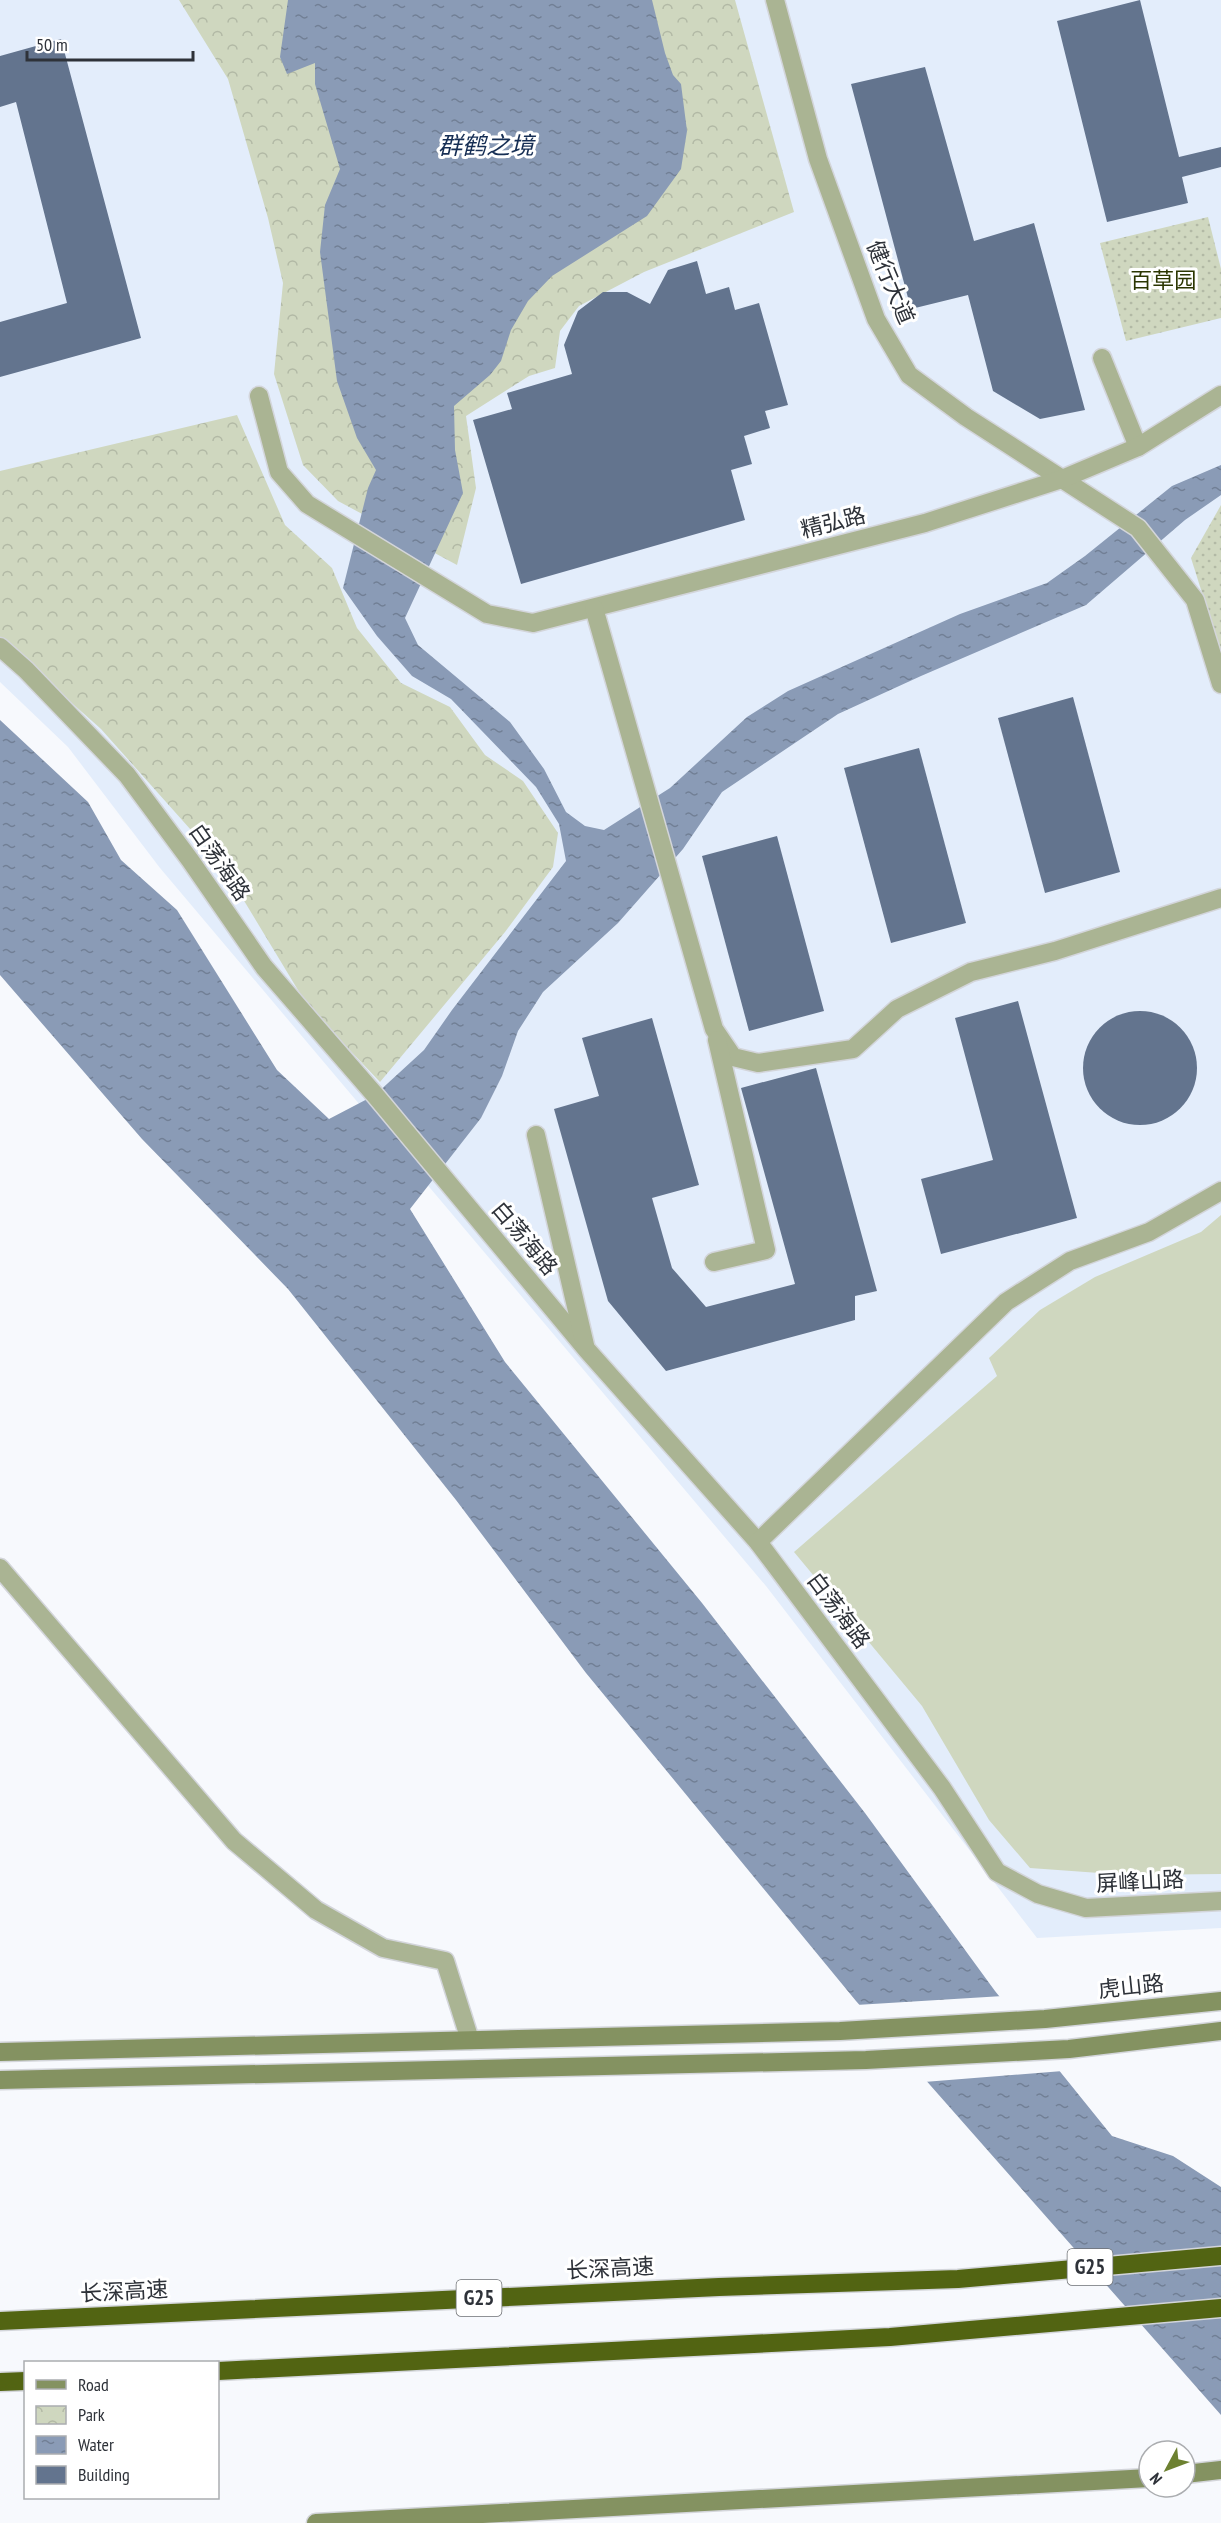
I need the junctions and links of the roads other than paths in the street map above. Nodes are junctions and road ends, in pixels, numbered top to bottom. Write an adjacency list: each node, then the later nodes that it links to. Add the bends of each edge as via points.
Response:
1 (781, 2): 6 (street, 健行大道, via 818,159 881,328 909,375)
2 (1102, 358): 5 (street)
3 (1221, 395): 5 (street, 精弘路)
4 (259, 396): 7 (street, 精弘路, via 279,472 307,504 487,614 533,623)
5 (1138, 447): 6 (street, 精弘路)
6 (1062, 479): 7 (street, 精弘路, via 925,523); 9 (street, 健行大道, via 1138,528 1195,600)
7 (594, 608): 11 (street)
8 (0, 647): 15 (street, 白荡海路, via 127,775 264,967)
9 (1221, 684)
10 (1221, 898): 11 (street, via 1055,951 971,972 897,1009 853,1049 758,1063 733,1057)
11 (714, 1029): 14 (street, via 766,1250)
12 (536, 1135): 15 (street)
13 (1221, 1191): 16 (street, via 1149,1232 1070,1261 1006,1302)
14 (714, 1262)
15 (586, 1350): 16 (street, 白荡海路)
16 (758, 1542): 18 (street, 白荡海路, via 942,1788)
17 (0, 1568): 22 (street, via 234,1841 316,1910 335,1921 383,1948 445,1961)
18 (997, 1872): 19 (street, 屏峰山路, via 1038,1893 1086,1908)
19 (1221, 1902)
20 (1221, 2001): 22 (street, 虎山路, via 1045,2019 840,2031)
21 (1221, 2031): 24 (street, via 1069,2049 866,2060)
22 (470, 2040): 23 (street, 虎山路)
23 (0, 2052)
24 (0, 2080)
25 (1221, 2256): 27 (highway, 长深高速 / G25, via 958,2278)
26 (1221, 2308): 28 (highway, G25, via 890,2337)
27 (0, 2321)
28 (219, 2371)
29 (24, 2380): 30 (highway)
30 (0, 2382)
31 (1221, 2470): 32 (street)
32 (1197, 2473)
33 (1137, 2480): 34 (street)
34 (316, 2523)

